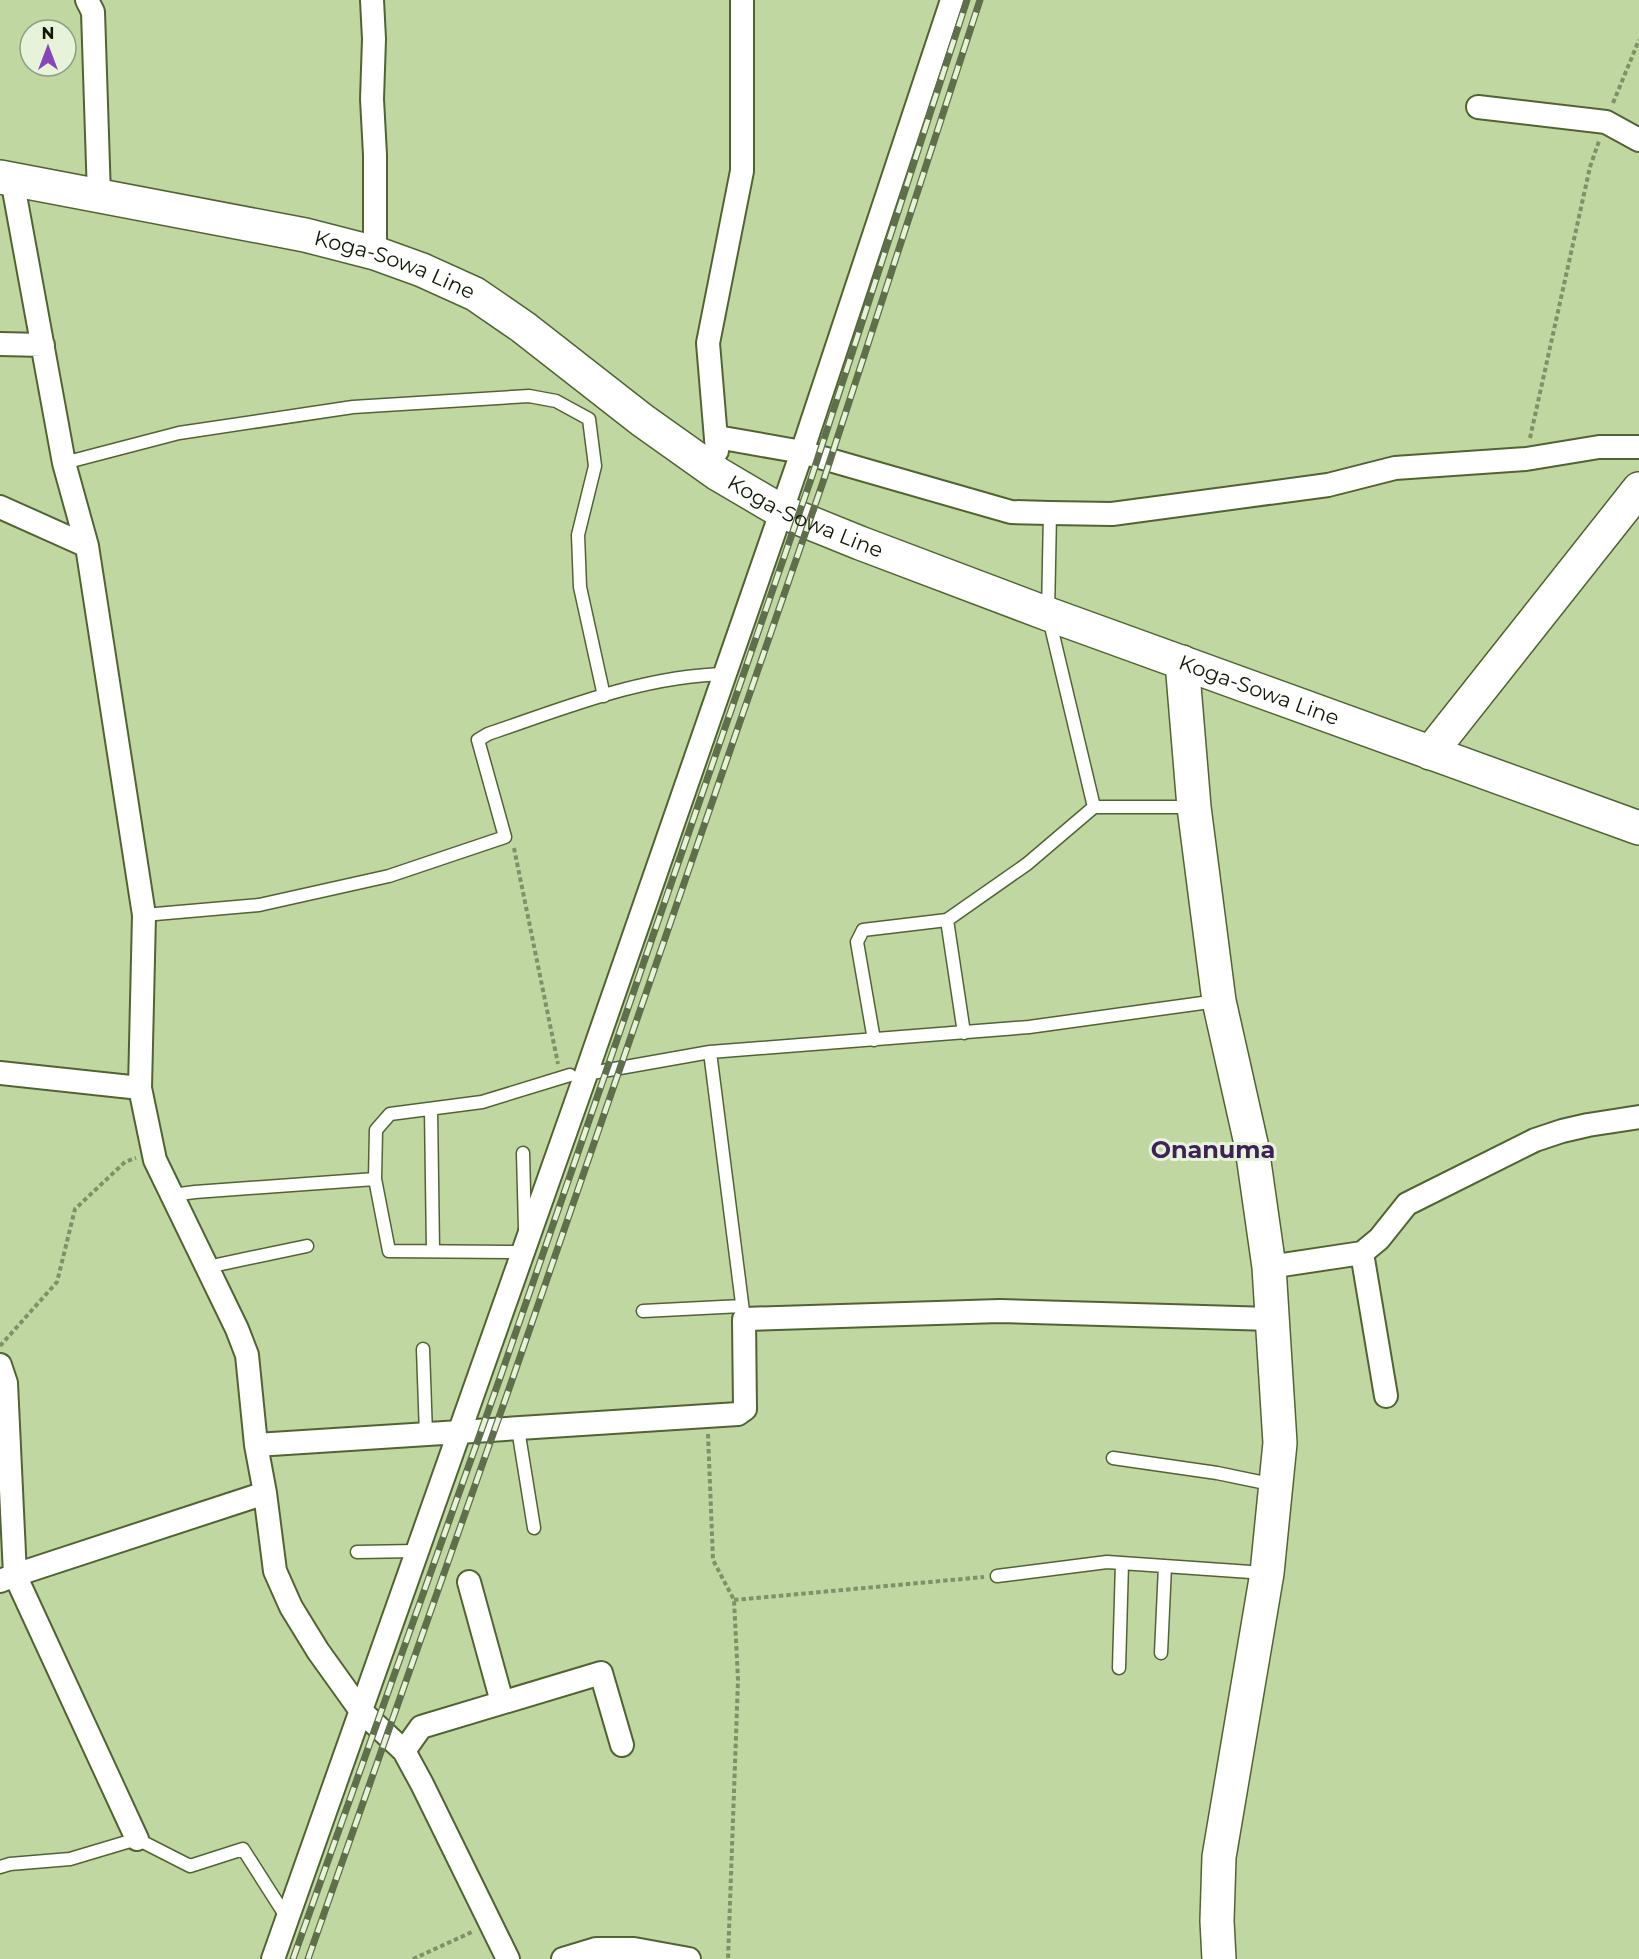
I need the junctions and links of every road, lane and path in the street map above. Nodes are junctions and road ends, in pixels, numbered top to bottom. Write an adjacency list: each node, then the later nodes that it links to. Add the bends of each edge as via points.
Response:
1 (87, 0): 9 (street, via 93,12)
2 (372, 0): 10 (street)
3 (742, 0): 13 (street, via 742,171 708,343)
4 (952, 0): 15 (street)
5 (1478, 107): 6 (street, via 1606,122)
6 (1639, 140)
7 (1590, 167): 16 (path)
8 (6, 178): 9 (main road, Koga-Sowa Line); 12 (street)
9 (99, 196): 10 (main road, Koga-Sowa Line, via 305,235)
10 (375, 253): 18 (main road, Koga-Sowa Line, via 475,294)
11 (0, 344): 12 (street)
12 (43, 345): 17 (street)
13 (717, 437): 15 (street); 18 (street)
14 (1639, 447): 16 (street, via 1599,447)
15 (802, 452): 21 (street); 22 (street, via 1011,512)
16 (1526, 459): 22 (street, via 1395,468 1328,485 1112,514)
17 (64, 463): 23 (street); 27 (lane, via 179,434 352,407 529,396 556,401 589,419 595,466 578,535 579,587)
18 (717, 474): 21 (main road, Koga-Sowa Line)
19 (1639, 489): 28 (main road)
20 (0, 507): 23 (street)
21 (781, 511): 24 (main road, Koga-Sowa Line); 26 (street)
22 (1050, 513): 24 (lane)
23 (87, 546): 33 (street)
24 (1048, 614): 25 (main road, Koga-Sowa Line); 29 (lane)
25 (1182, 662): 28 (main road, Koga-Sowa Line); 30 (main road)
26 (725, 674): 27 (lane, via 678,678); 40 (street)
27 (604, 696): 32 (lane, via 478,740)
28 (1430, 753): 31 (main road, Koga-Sowa Line)
29 (1094, 807): 30 (lane); 34 (lane, via 1027,864)
30 (1194, 807): 35 (main road)
31 (1639, 828)
32 (505, 837): 33 (lane, via 389,876 259,904); 40 (path, via 512,842 515,852 559,1065 565,1074)
33 (144, 915): 41 (street)
34 (947, 920): 36 (lane); 37 (lane, via 863,930 857,942)
35 (1219, 1001): 36 (lane); 53 (main road, via 1252,1148)
36 (964, 1033): 37 (lane)
37 (874, 1040): 38 (lane)
38 (710, 1052): 40 (lane); 55 (lane)
39 (0, 1073): 41 (street)
40 (578, 1075): 42 (lane, via 482,1102); 49 (street)
41 (140, 1088): 44 (street)
42 (430, 1109): 46 (lane, via 390,1114 376,1130); 50 (lane)
43 (1639, 1117): 51 (street, via 1579,1127 1535,1140 1407,1204 1379,1239)
44 (153, 1151): 47 (street); 57 (path, via 125,1162 75,1209 57,1282)
45 (523, 1153): 49 (lane)
46 (375, 1179): 47 (lane); 50 (lane, via 388,1251)
47 (171, 1195): 52 (street)
48 (307, 1246): 52 (lane)
49 (524, 1249): 50 (lane); 63 (street)
50 (433, 1251)
51 (1362, 1253): 53 (street); 60 (street)
52 (207, 1267): 65 (street, via 247,1355)
53 (1269, 1267): 56 (main road)
54 (643, 1311): 55 (lane)
55 (743, 1313): 56 (street, via 1000,1311); 61 (street, via 745,1408 738,1414)
56 (1271, 1319): 68 (main road, via 1280,1443)
57 (0, 1347)
58 (423, 1349): 64 (lane)
59 (0, 1365): 67 (street, via 6,1383)
60 (1386, 1396)
61 (707, 1416): 62 (street); 79 (path, via 713,1560)
62 (518, 1429): 63 (street); 70 (lane)
63 (459, 1433): 64 (street); 72 (street)
64 (426, 1435): 65 (street)
65 (256, 1445): 69 (street)
66 (1113, 1458): 68 (lane)
67 (5, 1465): 77 (street)
68 (1276, 1485): 75 (main road)
69 (265, 1493): 77 (street); 83 (street, via 275,1571 318,1651)
70 (534, 1528)
71 (357, 1551): 72 (lane)
72 (417, 1551): 83 (street)
73 (1122, 1563): 74 (lane); 76 (lane); 81 (lane)
74 (1164, 1566): 75 (lane); 80 (lane)
75 (1267, 1573): 96 (main road, via 1219,1857)
76 (998, 1576): 79 (path)
77 (8, 1578): 86 (street)
78 (469, 1582): 82 (street)
79 (734, 1600): 95 (path, via 738,1680)
80 (1161, 1653)
81 (1119, 1668)
82 (502, 1702): 84 (street, via 601,1673); 85 (street, via 421,1727)
83 (361, 1711): 85 (street); 88 (street)
84 (622, 1745)
85 (404, 1751): 89 (street)
86 (137, 1839): 87 (lane, via 70,1859); 88 (lane, via 190,1866 243,1849)
87 (0, 1867)
88 (287, 1918): 90 (street)
89 (490, 1923): 91 (path); 92 (street)
90 (273, 1959)
91 (413, 1959)
92 (508, 1959)
93 (563, 1959): 94 (street, via 596,1949 634,1949)
94 (689, 1959)
95 (728, 1959)
96 (1219, 1959)

